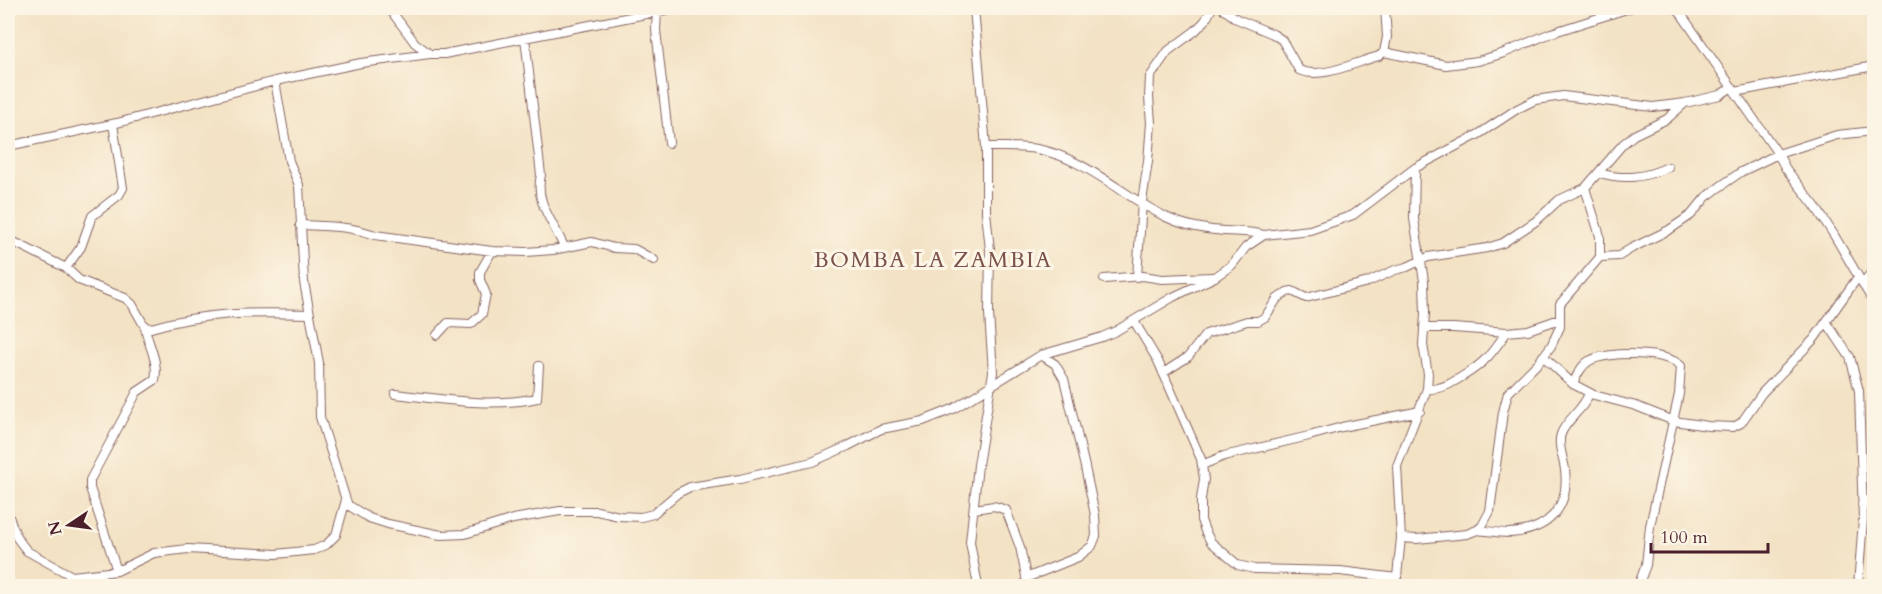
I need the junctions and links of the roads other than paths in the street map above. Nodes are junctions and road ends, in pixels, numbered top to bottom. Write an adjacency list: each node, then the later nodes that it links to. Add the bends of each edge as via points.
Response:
1 (389, 8): 12 (street, via 415,43)
2 (676, 8): 9 (street)
3 (974, 8): 21 (street)
4 (1212, 8): 27 (street, via 1190,36 1168,51 1150,77 1151,123)
5 (1222, 8): 11 (street, via 1282,40 1302,72 1325,72)
6 (1384, 8): 11 (street)
7 (1630, 8): 11 (street, via 1478,61 1446,65)
8 (1677, 8): 15 (street)
9 (657, 11): 10 (street); 19 (street)
10 (525, 38): 12 (street); 31 (street, via 541,174 538,185 551,224)
11 (1384, 52)
12 (430, 54): 14 (street)
13 (1875, 66): 15 (street)
14 (275, 81): 17 (street); 28 (street, via 288,161 299,185)
15 (1734, 90): 16 (street); 22 (street)
16 (1685, 103): 24 (street, via 1653,107 1548,97 1517,109); 25 (street, via 1666,120 1634,135 1610,156)
17 (113, 124): 20 (street); 36 (street, via 123,188 92,216 81,247)
18 (1875, 131): 22 (street, via 1838,135)
19 (669, 143)
20 (8, 146)
21 (986, 147): 27 (street, via 1052,153); 56 (street, via 988,314 993,372)
22 (1778, 154): 33 (street, via 1725,183 1669,230 1619,256); 41 (street)
23 (1668, 167): 25 (street, via 1628,179)
24 (1415, 168): 29 (street, via 1353,215 1310,230); 35 (street, via 1414,219)
25 (1599, 173): 26 (street)
26 (1585, 188): 33 (street, via 1600,236); 35 (street, via 1559,200 1503,243)
27 (1142, 202): 29 (street, via 1167,218 1199,227 1250,231); 38 (street)
28 (300, 225): 32 (street, via 333,226); 43 (street)
29 (1264, 236): 39 (street, via 1246,247 1232,265)
30 (8, 240): 36 (street)
31 (564, 247): 32 (street); 34 (street, via 592,242 634,249)
32 (492, 251): 50 (street, via 480,272 486,294 482,314 471,324 448,323)
33 (1600, 257): 44 (street, via 1560,304)
34 (654, 260)
35 (1420, 260): 48 (street); 54 (street, via 1368,282 1306,298 1292,291 1281,294 1265,317 1206,334 1188,357)
36 (66, 268): 47 (street, via 79,280 124,298)
37 (1875, 269): 41 (street)
38 (1137, 277): 39 (street); 40 (street)
39 (1215, 277): 45 (street)
40 (1104, 279)
41 (1860, 280): 42 (street); 46 (street, via 1847,291)
42 (1875, 303)
43 (309, 314): 47 (street, via 231,313); 64 (street, via 319,363 320,417)
44 (1560, 319): 49 (street, via 1528,330); 52 (street, via 1560,327)
45 (1134, 321): 51 (street, via 1102,337); 54 (street)
46 (1827, 322): 61 (street, via 1762,393 1741,423 1726,428); 65 (street, via 1850,357 1859,391)
47 (146, 327): 70 (street, via 156,363 155,380 137,392 90,480)
48 (1424, 328): 49 (street); 57 (street)
49 (1507, 332): 57 (street, via 1476,369 1445,387)
50 (436, 335)
51 (1041, 355): 56 (street); 71 (street, via 1055,364 1064,379 1095,515 1096,536 1092,546 1078,556)
52 (1543, 356): 55 (street); 68 (street, via 1508,393 1490,511)
53 (539, 366): 59 (street, via 537,398 522,401 487,403)
54 (1163, 373): 62 (street)
55 (1573, 384): 58 (street); 61 (street, via 1582,366 1598,357 1657,356 1678,363 1682,370)
56 (989, 388): 64 (street, via 953,409 923,421 881,429 812,462 684,489 658,511 641,517 560,511 513,519 465,534 441,535 369,518); 66 (street)
57 (1427, 389): 60 (street)
58 (1589, 393): 61 (street); 68 (street, via 1561,434 1566,472 1560,509 1530,529 1509,533)
59 (395, 394)
60 (1420, 411): 62 (street, via 1224,456); 69 (street, via 1397,465)
61 (1674, 421): 74 (street, via 1650,526 1646,565)
62 (1202, 465): 72 (street, via 1201,510 1205,531 1211,542 1238,565 1254,569 1340,571)
63 (1875, 497): 65 (street)
64 (345, 500): 70 (street, via 336,535 327,545 314,550 276,554 188,549 154,553)
65 (1862, 505): 75 (street)
66 (974, 509): 71 (street, via 994,506 1006,510 1020,547); 73 (street, via 970,543)
67 (8, 514): 70 (street, via 27,551 65,573 72,576)
68 (1477, 530): 69 (street)
69 (1401, 538): 72 (street)
70 (117, 571)
71 (1027, 582)
72 (1397, 582)
73 (978, 586)
74 (1638, 586)
75 (1858, 586)

